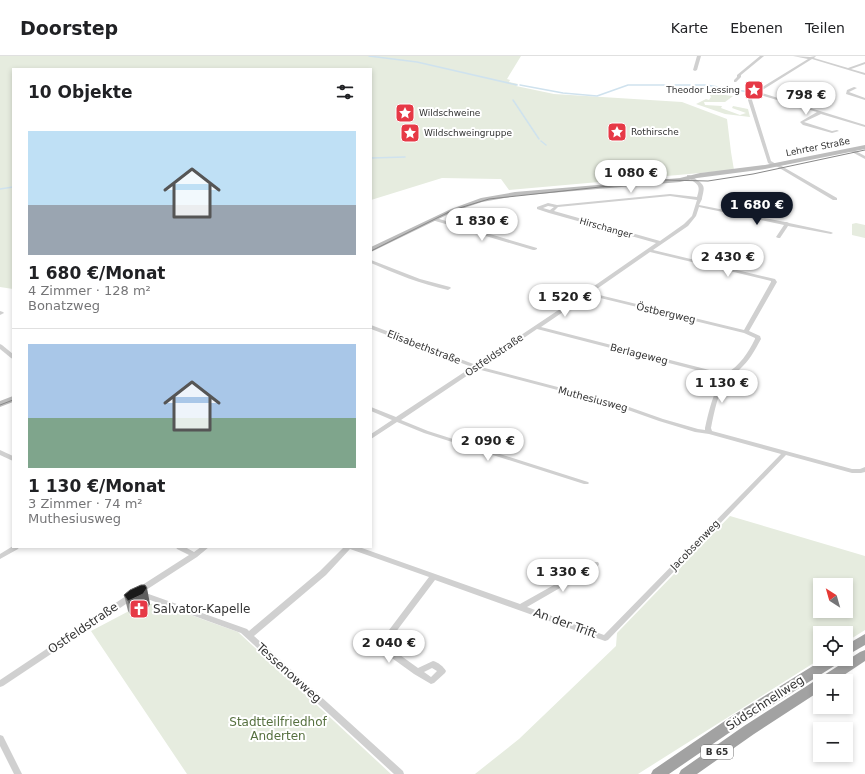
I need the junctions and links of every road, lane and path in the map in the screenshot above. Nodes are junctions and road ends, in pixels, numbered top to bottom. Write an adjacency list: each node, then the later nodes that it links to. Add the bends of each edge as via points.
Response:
1 (699, 56): 7 (street)
2 (762, 56): 9 (street)
3 (795, 56): 4 (street)
4 (813, 57): 6 (street); 11 (street)
5 (865, 63): 6 (street)
6 (847, 69): 8 (street)
7 (695, 70)
8 (865, 74)
9 (735, 81)
10 (855, 88): 12 (street, via 847,93)
11 (755, 92): 13 (street); 19 (street, via 750,100 768,162)
12 (865, 99)
13 (821, 112): 14 (street); 15 (street, via 802,122 832,132)
14 (864, 124)
15 (837, 131)
16 (865, 147): 17 (main road, Lehrter Straße)
17 (851, 150): 18 (street); 19 (main road, Lehrter Straße)
18 (865, 158)
19 (776, 165): 20 (main road, Lehrter Straße); 22 (street)
20 (690, 177): 21 (street, Ostfeldstraße, via 701,185); 26 (main road, Lehrter Straße, via 490,198)
21 (700, 199): 23 (street, Hirschanger, via 670,195); 24 (street, Ostfeldstraße)
22 (835, 199)
23 (557, 206): 25 (street); 25 (street, Hirschanger, via 550,204 539,208)
24 (698, 206): 27 (street); 30 (street, Ostfeldstraße, via 686,225)
25 (550, 212): 30 (street, Hirschanger)
26 (434, 219): 31 (street); 32 (main road, Lehrter Straße)
27 (787, 223): 28 (street); 29 (street)
28 (831, 233)
29 (778, 237)
30 (661, 244): 33 (street, Ostfeldstraße)
31 (535, 249)
32 (372, 250)
33 (650, 251): 36 (street, Ostfeldstraße); 39 (street, via 773,280)
34 (372, 261): 35 (street, via 409,277)
35 (448, 288)
36 (587, 293): 38 (street, Ostfeldstraße); 39 (street, Östbergweg)
37 (372, 327): 42 (street, Elisabethstraße)
38 (536, 327): 42 (street, Ostfeldstraße); 43 (street, Berlageweg)
39 (746, 332): 43 (street, via 758,337 755,347 744,362)
40 (0, 346): 41 (street)
41 (12, 356)
42 (476, 367): 47 (street, Ostfeldstraße); 48 (street, Muthesiusweg, via 620,405 697,431)
43 (726, 376): 48 (street, via 714,398)
44 (12, 399): 45 (main road)
45 (0, 404)
46 (372, 409): 47 (street)
47 (397, 420): 49 (street, Ostfeldstraße); 54 (street, via 439,437)
48 (709, 432): 51 (street, Muthesiusweg)
49 (372, 436)
50 (0, 452): 52 (street)
51 (785, 453): 53 (street, Muthesiusweg, via 852,471 861,472); 67 (street, Jacobsenweg)
52 (12, 458)
53 (865, 469)
54 (586, 483)
55 (14, 548): 61 (street)
56 (181, 548): 60 (street)
57 (204, 548): 60 (street, Ostfeldstraße)
58 (347, 548): 66 (street, Tessenowweg, via 323,573)
59 (355, 548): 63 (street, An der Trift)
60 (194, 555): 64 (street, Ostfeldstraße)
61 (0, 557)
62 (595, 564): 65 (street)
63 (434, 576): 65 (street, An der Trift); 72 (street, via 381,646)
64 (137, 592): 66 (street, Tessenowweg, via 244,631); 74 (street, Ostfeldstraße)
65 (521, 607): 67 (street, An der Trift)
66 (248, 636): 78 (street, Tessenowweg)
67 (606, 638)
68 (865, 639): 69 (highway)
69 (853, 647)
70 (865, 655): 73 (highway)
71 (823, 666): 79 (highway, Südschnellweg / B 65)
72 (417, 672)
73 (835, 674)
74 (0, 684)
75 (813, 689): 80 (highway, Südschnellweg / B 65)
76 (0, 738): 77 (street)
77 (18, 774)
78 (400, 774)
79 (658, 774)
80 (686, 774)

